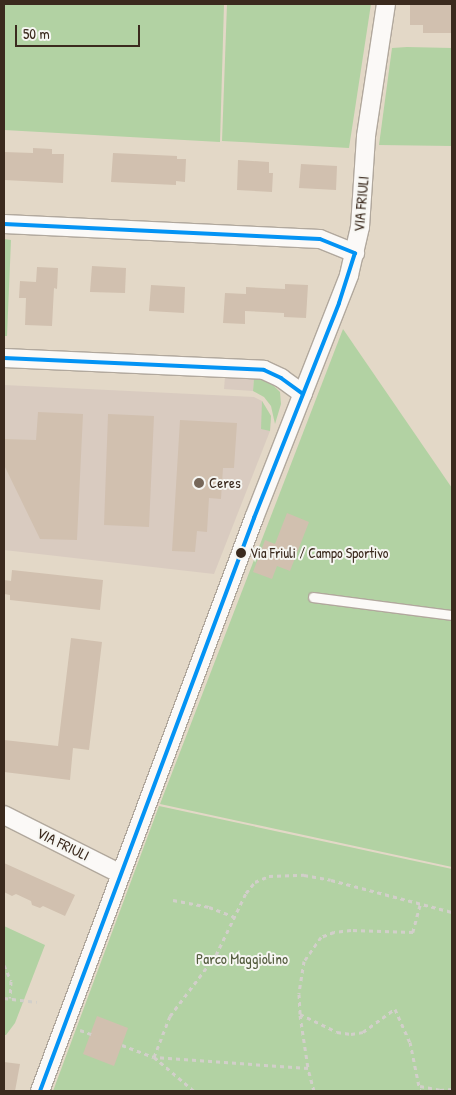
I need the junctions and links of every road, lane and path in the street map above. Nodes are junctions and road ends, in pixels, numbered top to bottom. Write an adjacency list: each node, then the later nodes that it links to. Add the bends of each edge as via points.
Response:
1 (386, 4): 3 (street, VIA FRIULI, via 366,136 360,227)
2 (4, 224): 3 (street, via 320,239)
3 (355, 253): 5 (street, VIA FRIULI)
4 (4, 358): 5 (street, via 264,370)
5 (303, 394): 9 (street, VIA FRIULI)
6 (313, 597): 7 (lane)
7 (452, 615)
8 (4, 815): 9 (street, VIA FRIULI)
9 (121, 874): 24 (street, VIA FRIULI)
10 (173, 900): 13 (path, via 209,907)
11 (420, 905): 12 (path); 13 (path, via 331,880 269,876 255,882); 18 (path, via 413,932 360,930 334,932 321,937 304,961 299,994)
12 (452, 912)
13 (233, 916): 20 (path, via 216,955 170,1016)
14 (4, 965): 16 (path, via 11,981)
15 (4, 998): 16 (path)
16 (10, 998): 17 (path)
17 (37, 1002)
18 (300, 1014): 21 (path); 22 (path, via 337,1032 351,1034 363,1032 395,1009 410,1042)
19 (122, 1045): 20 (path)
20 (154, 1057): 21 (path); 25 (path)
21 (308, 1068): 26 (path)
22 (420, 1086): 23 (path); 27 (path)
23 (452, 1089)
24 (40, 1091)
25 (194, 1091)
26 (314, 1091)
27 (420, 1091)

